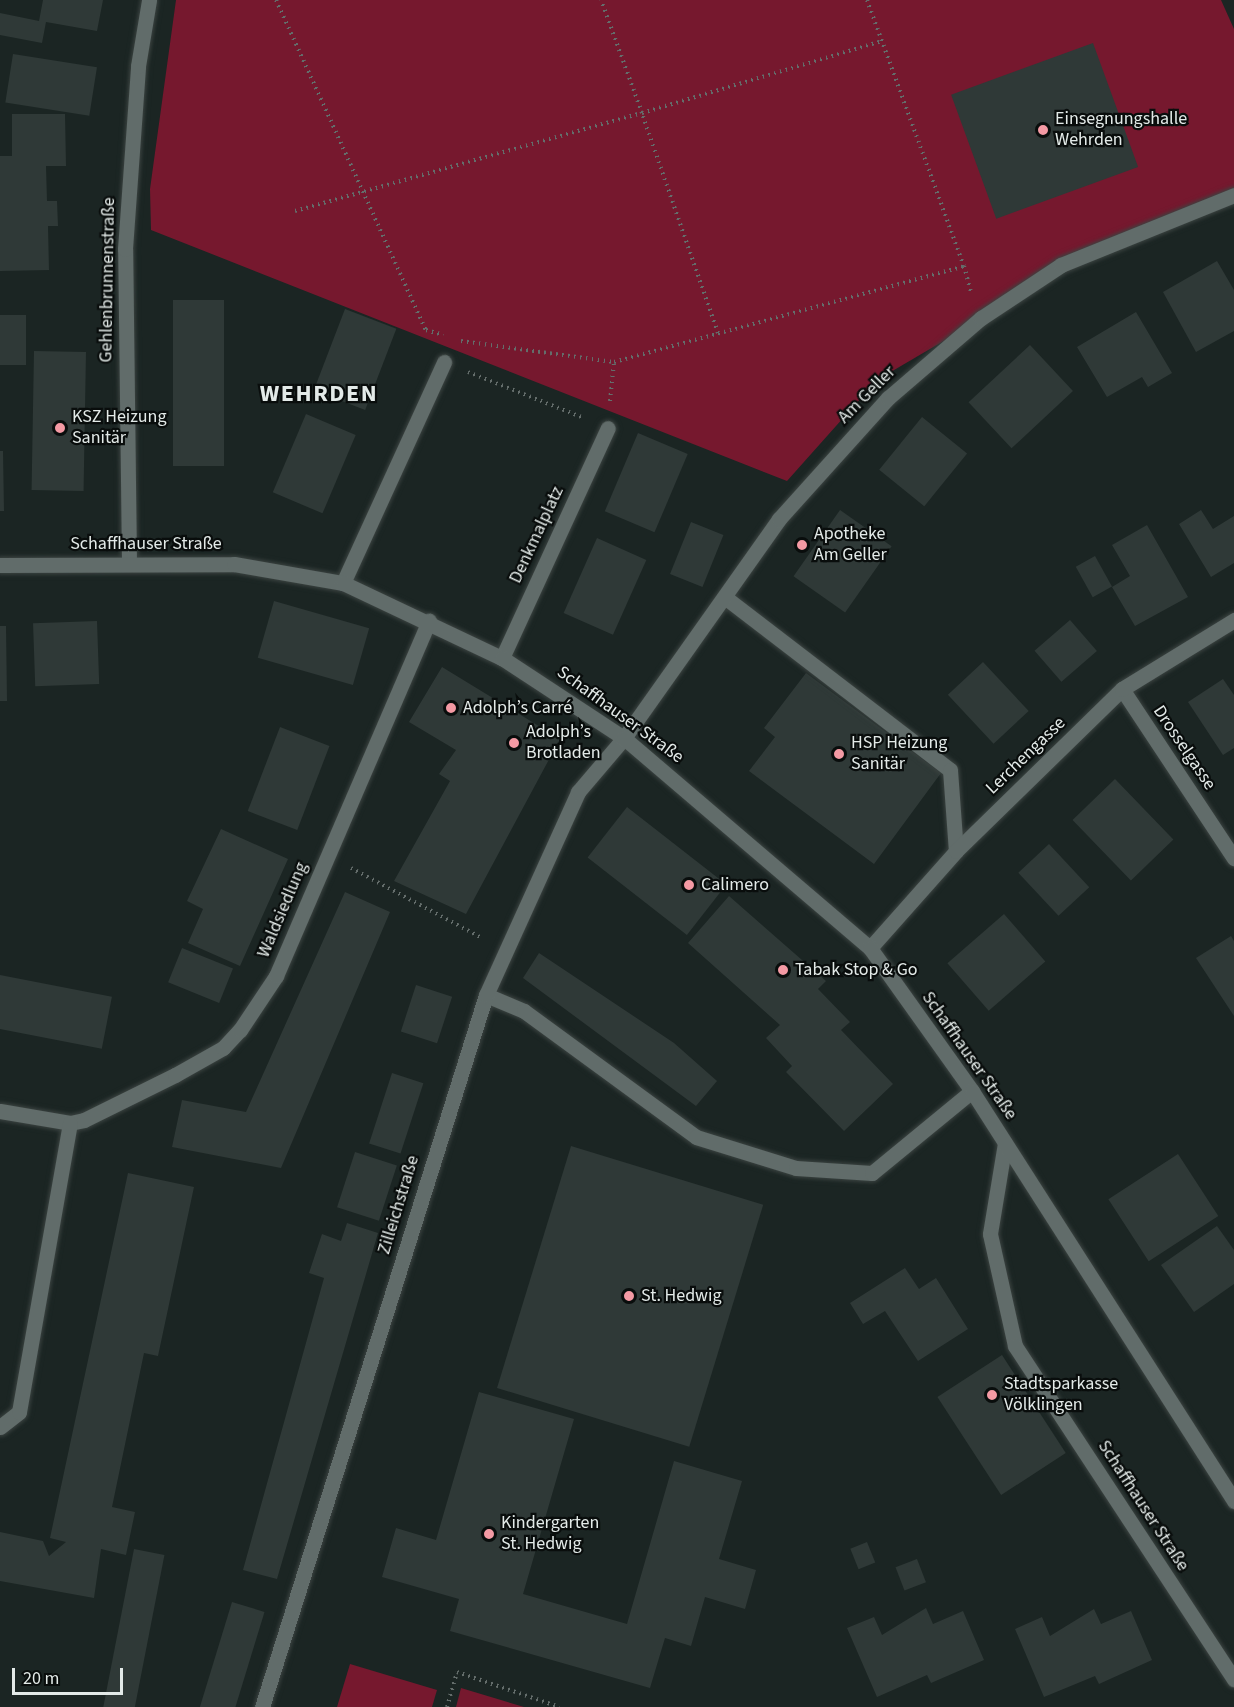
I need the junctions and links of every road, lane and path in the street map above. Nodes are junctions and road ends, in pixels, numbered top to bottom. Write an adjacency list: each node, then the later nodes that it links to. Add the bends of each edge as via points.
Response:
1 (149, 0): 16 (street, Gehlenbrunnenstraße, via 138,66 125,249)
2 (276, 0): 7 (path)
3 (601, 0): 6 (path)
4 (867, 0): 5 (path)
5 (882, 41): 6 (path); 10 (path)
6 (642, 113): 7 (path); 12 (path)
7 (363, 192): 9 (path); 14 (path, via 426,330 462,342)
8 (1234, 195): 19 (street, Am Geller, via 1060,265 981,318 888,398 779,519)
9 (295, 211)
10 (964, 266): 11 (path); 12 (path)
11 (975, 304)
12 (718, 333): 14 (path)
13 (444, 362): 15 (path); 18 (street)
14 (614, 362): 15 (path)
15 (608, 428): 22 (street, Denkmalplatz)
16 (129, 562): 17 (street, Schaffhauser Straße); 18 (street, Schaffhauser Straße, via 234,564)
17 (0, 565)
18 (343, 583): 20 (street, Schaffhauser Straße)
19 (726, 598): 24 (street, Am Geller); 25 (street, via 950,770)
20 (429, 620): 22 (street, Schaffhauser Straße); 26 (street, Waldsiedlung)
21 (1234, 620): 23 (street, Lerchengasse)
22 (502, 658): 24 (street, Schaffhauser Straße)
23 (1122, 689): 25 (street, Lerchengasse); 27 (street, Drosselgasse)
24 (624, 738): 28 (street, Schaffhauser Straße, via 732,824); 29 (street, Zilleichstraße, via 578,792)
25 (956, 851): 28 (street, Lerchengasse)
26 (327, 856): 29 (path); 33 (street, Waldsiedlung, via 276,976 240,1030 223,1048 175,1076)
27 (1234, 858)
28 (870, 948): 31 (street, Schaffhauser Straße)
29 (504, 950): 30 (street, Zilleichstraße)
30 (486, 995): 31 (street, via 524,1011 696,1137 796,1168 872,1173); 38 (street, Zilleichstraße)
31 (972, 1091): 34 (street, Schaffhauser Straße)
32 (0, 1111): 33 (street)
33 (70, 1124): 35 (street, via 19,1413)
34 (1005, 1143): 36 (street, Schaffhauser Straße); 37 (street, Schaffhauser Straße, via 990,1234 1015,1346)
35 (0, 1426)
36 (1234, 1502)
37 (1234, 1680)
38 (262, 1707)
39 (447, 1707): 40 (path, via 457,1672)
40 (559, 1707)

